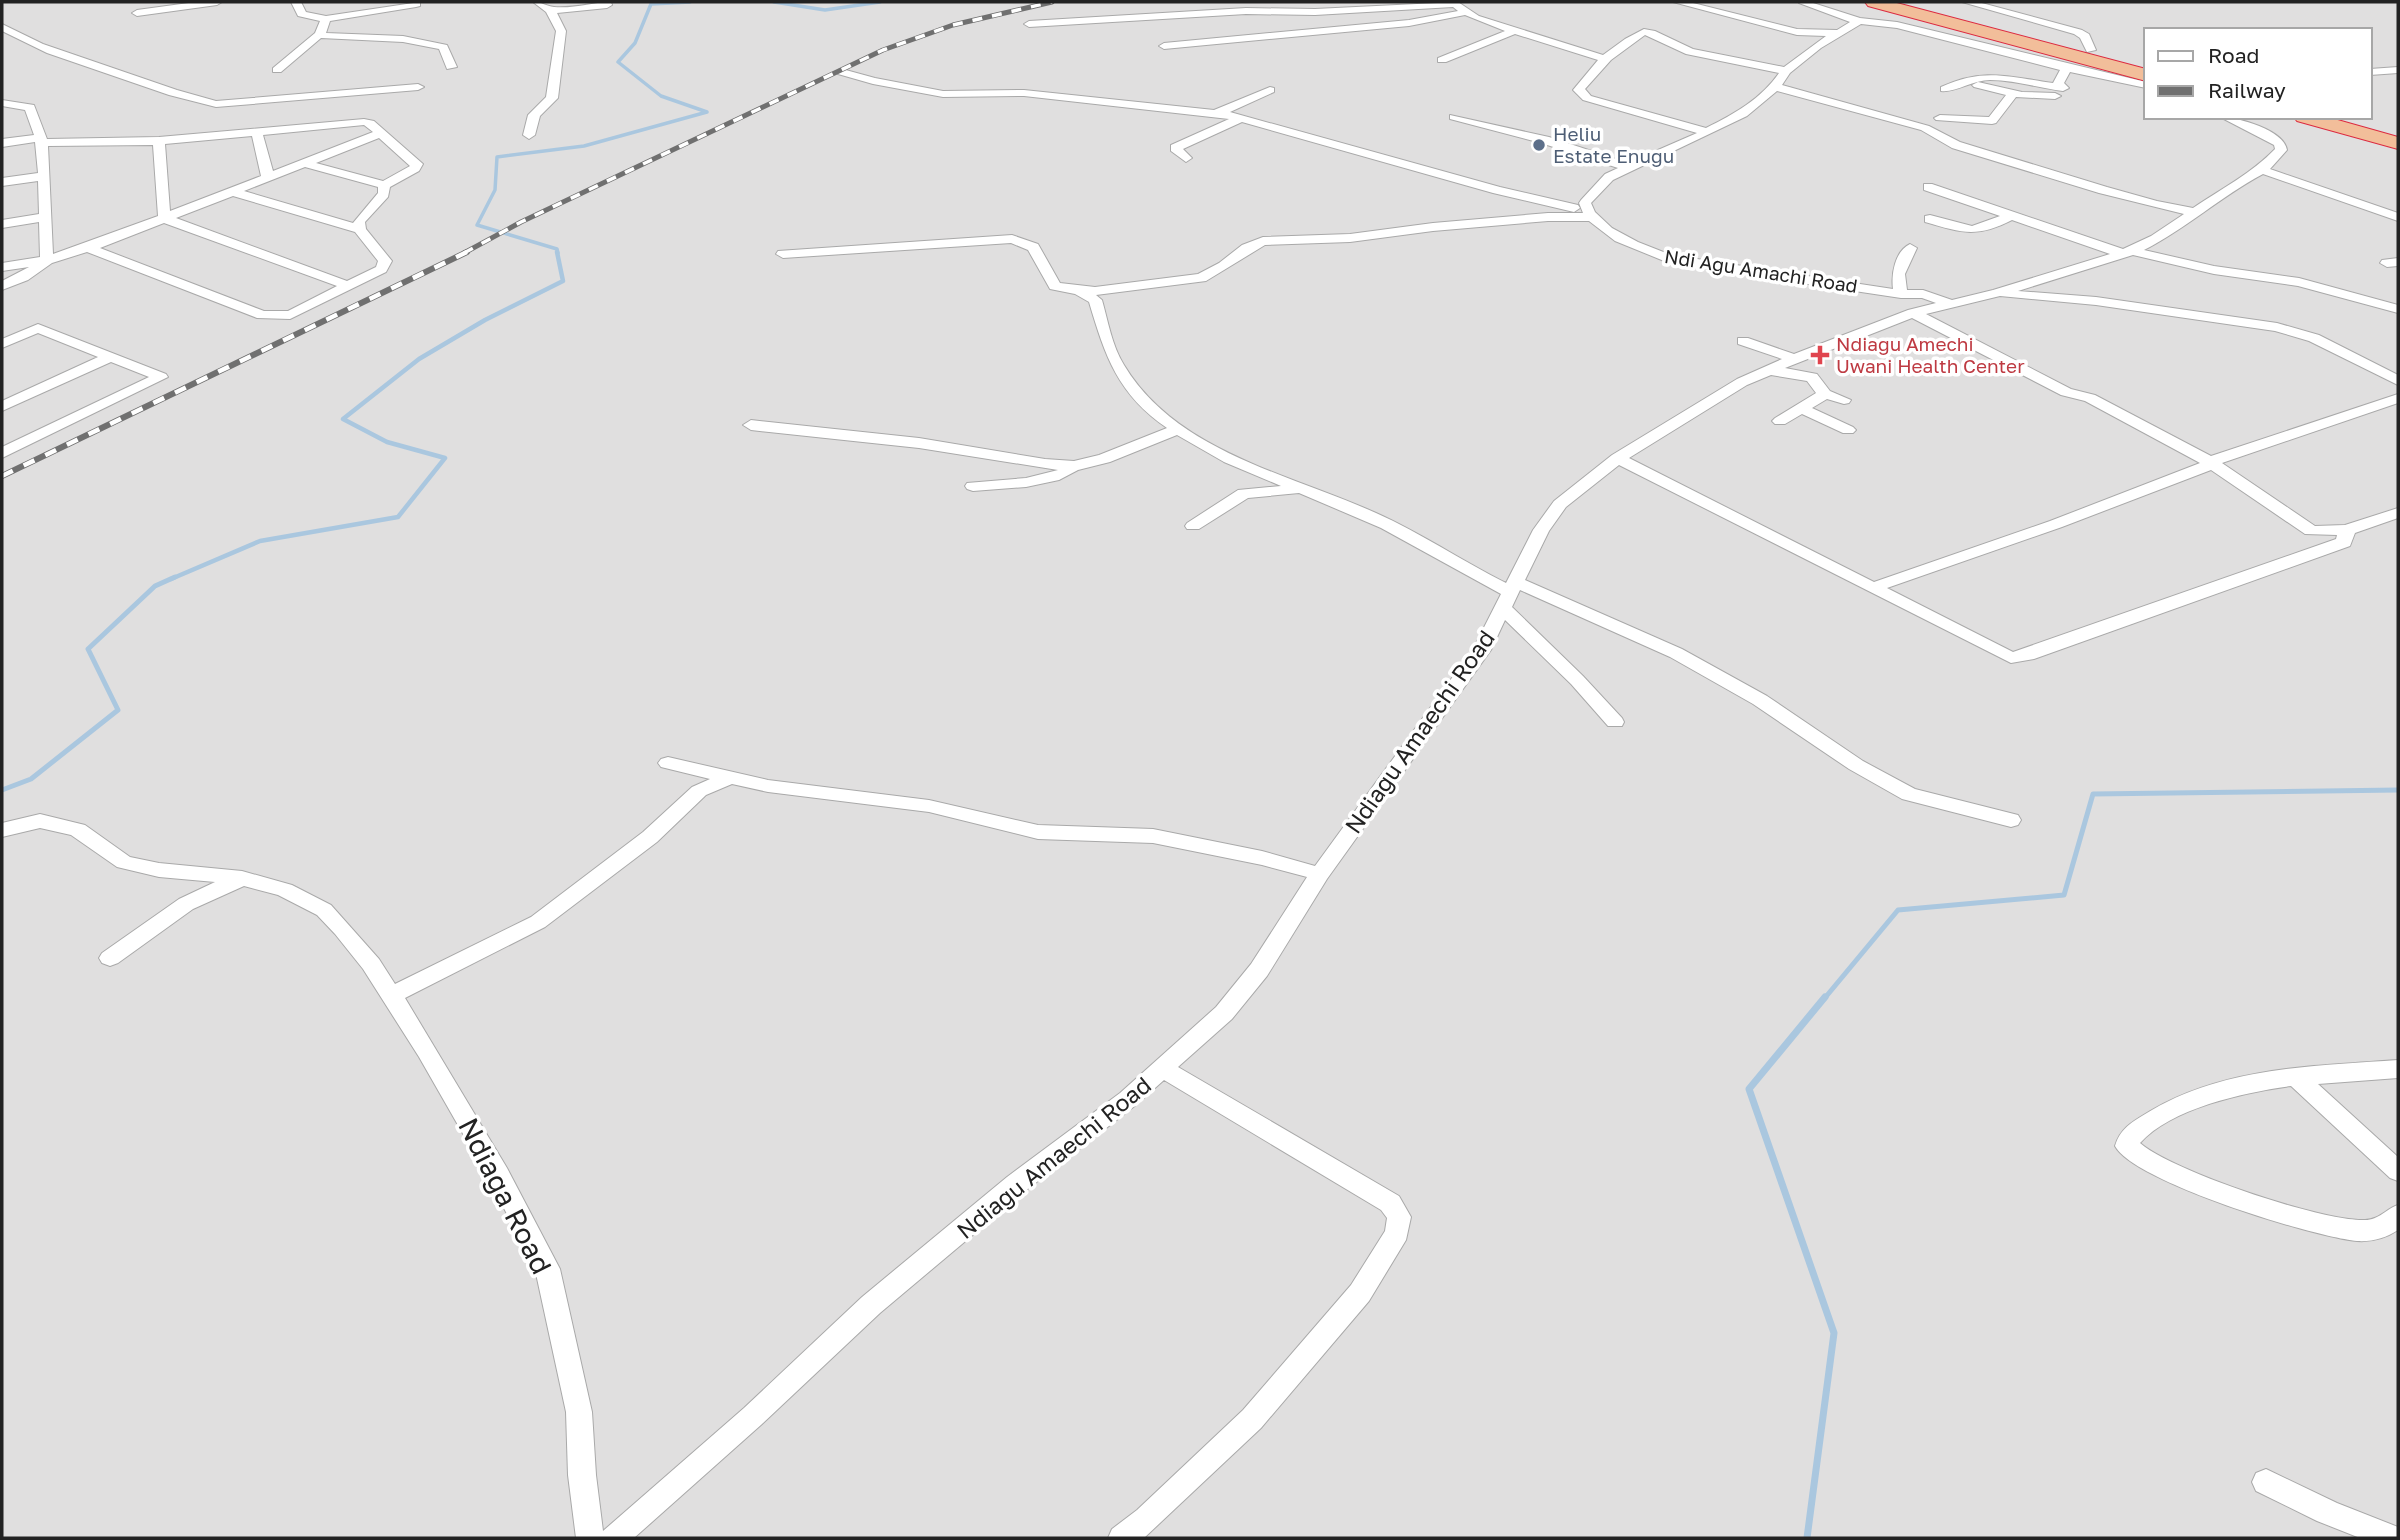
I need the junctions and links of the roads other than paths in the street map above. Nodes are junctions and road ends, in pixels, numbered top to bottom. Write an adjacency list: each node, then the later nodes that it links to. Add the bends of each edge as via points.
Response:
1 (217, 2): 14 (street)
2 (296, 2): 15 (street, via 302,14)
3 (538, 2): 12 (street)
4 (606, 2): 12 (street)
5 (1678, 2): 21 (street, via 1797,32)
6 (1874, 2): 36 (highway)
7 (1909, 2): 25 (highway)
8 (1967, 2): 25 (street, via 2077,32 2085,36)
9 (1454, 3): 13 (street); 17 (street, via 1268,11)
10 (1804, 3): 16 (street)
11 (416, 4): 15 (street)
12 (550, 10): 60 (street, via 561,30 552,98 534,115)
13 (1464, 12): 20 (street); 23 (street, via 1409,23)
14 (137, 13)
15 (326, 19): 22 (street)
16 (1859, 21): 21 (street); 30 (street, via 1897,25)
17 (1183, 23): 18 (street); 23 (street)
18 (1029, 24)
19 (2, 27): 40 (street, via 46,51 216,104)
20 (1516, 30): 26 (street); 27 (street)
21 (1838, 33): 32 (street)
22 (320, 34): 29 (street, via 403,39 443,47); 31 (street)
23 (1193, 44): 24 (street)
24 (1164, 46)
25 (2091, 50): 28 (highway)
26 (1442, 60)
27 (1605, 60): 32 (street, via 1644,33 1651,33 1690,52); 57 (street, via 1581,84 1581,94)
28 (2144, 63)
29 (451, 67)
30 (2067, 68): 39 (street); 42 (street, via 2058,83)
31 (277, 70)
32 (1786, 71): 41 (street)
33 (2393, 71): 35 (street); 38 (street)
34 (842, 72): 49 (street, via 943,94 1024,93)
35 (2372, 72)
36 (2144, 74)
37 (1959, 80): 42 (street, via 2010,77); 43 (street); 45 (street)
38 (2398, 83)
39 (2144, 85)
40 (418, 87)
41 (1775, 87): 57 (street, via 1743,114); 75 (street, via 1925,128 1956,145 2038,171)
42 (2063, 88): 45 (street, via 2052,98)
43 (1945, 89)
44 (1270, 90): 49 (street)
45 (2012, 93): 52 (street, via 1992,121)
46 (2, 103): 47 (street)
47 (30, 107): 48 (street); 61 (street)
48 (2, 111)
49 (1216, 114): 51 (street)
50 (1454, 117): 67 (street)
51 (1241, 118): 65 (street, via 1175,148); 76 (street)
52 (1940, 118)
53 (2231, 119): 68 (street, Ndiagu Amaechi Road, via 2280,144 2278,155)
54 (2311, 119): 64 (highway)
55 (2353, 119): 56 (highway)
56 (2398, 131)
57 (1707, 132): 67 (street)
58 (381, 133): 59 (street, via 364,122); 66 (street); 72 (street, via 417,164)
59 (257, 134): 62 (street); 70 (street)
60 (529, 135)
61 (41, 140): 62 (street); 63 (street); 69 (street)
62 (159, 141): 80 (street)
63 (2, 143)
64 (2398, 143)
65 (1186, 158)
66 (303, 163): 70 (street); 72 (street)
67 (1628, 167): 76 (street, via 1609,177 1588,198)
68 (2262, 170): 75 (street, Ndiagu Amaechi Road); 78 (street)
69 (44, 176): 71 (street); 79 (street)
70 (268, 177): 74 (street)
71 (2, 182)
72 (384, 185): 83 (street, via 384,194 359,220)
73 (1928, 187): 77 (street)
74 (231, 191): 80 (street); 83 (street)
75 (2196, 212): 86 (street, Ndiagu Amaechi Road)
76 (1588, 213): 93 (street, Ndi Agu Amachi Road, via 1612,234 1669,259); 94 (street, via 1350,239 1263,241 1201,278)
77 (2012, 215): 81 (street, via 1972,232); 86 (street)
78 (2398, 217)
79 (46, 218): 82 (street); 88 (street)
80 (164, 218): 84 (street); 91 (street)
81 (1930, 219)
82 (2, 224)
83 (360, 229): 91 (street, via 385,261 381,269)
84 (88, 248): 88 (street); 91 (street, via 262,315 290,315)
85 (1910, 248): 93 (street, via 1898,274)
86 (2128, 253): 92 (street, Ndiagu Amaechi Road); 96 (street, via 2299,282)
87 (783, 254): 94 (street, via 1012,239 1033,247 1055,286)
88 (47, 260): 89 (street); 90 (street)
89 (2, 267)
90 (2, 286)
91 (349, 286)
92 (1989, 289): 95 (street, Ndiagu Amaechi Road); 105 (street, via 2277,327 2314,338)
93 (1901, 294): 95 (street, Ndi Agu Amachi Road, via 1923,294)
94 (1100, 295): 113 (street, via 1118,368 1152,410)
95 (1947, 302): 97 (street, Ndiagu Amaechi Road)
96 (2397, 309)
97 (1913, 313): 100 (street, Ndiagu Amaechi Road); 117 (street)
98 (1744, 341): 102 (street)
99 (2, 344): 101 (street, via 38,328)
100 (1826, 345): 102 (street, Ndiagu Amaechi Road); 104 (street, via 1815,356)
101 (110, 357): 109 (street); 115 (street, via 161,377)
102 (1796, 359): 103 (street, Ndiagu Amaechi Road)
103 (1768, 370): 104 (street); 116 (street, Ndiagu Amaechi Road)
104 (1812, 377): 106 (street)
105 (2398, 381)
106 (1825, 394): 108 (street); 110 (street)
107 (2398, 398): 117 (street)
108 (1844, 400)
109 (2, 407)
110 (1802, 409): 111 (street); 114 (street)
111 (1780, 421)
112 (751, 425): 118 (street)
113 (1176, 430): 118 (street); 120 (street)
114 (1848, 430)
115 (2, 453)
116 (1618, 457): 124 (street); 125 (street, Ndiagu Amaechi Road, via 1560,504 1541,530)
117 (2210, 462): 123 (street, via 2311,531); 124 (street, via 2202,469 2056,524)
118 (1074, 466): 119 (street, via 1046,479)
119 (974, 486)
120 (1301, 491): 122 (street, via 1244,492); 125 (street, via 1372,517)
121 (2398, 513): 123 (street)
122 (1193, 526)
123 (2347, 530): 124 (street, via 2344,542 2028,656 2011,658)
124 (1875, 587)
125 (1509, 594): 126 (street); 129 (street, via 1676,653 1909,794); 131 (street, Ndiagu Amaechi Road, via 1482,650)
126 (1615, 722)
127 (668, 763): 128 (street)
128 (729, 778): 131 (street, via 817,794 929,806 1038,832 1153,836); 134 (street, via 699,791 650,837 538,922)
129 (2011, 820)
130 (2, 830): 132 (street, Ndiaga Road, via 40,821 78,830 124,862)
131 (1320, 874): 135 (street, Ndiagu Amaechi Road, via 1259,970 1224,1013)
132 (242, 878): 133 (street, via 186,904); 134 (street, Ndiaga Road, via 285,890 324,910)
133 (110, 958)
134 (392, 995): 141 (street, Ndiaga Road, via 499,1175 547,1269 579,1412)
135 (1163, 1069): 142 (street, Ndiagu Amaechi Road, via 871,1305); 143 (street, via 1390,1203 1399,1217 1398,1233 1360,1293 1252,1419)
136 (2398, 1069): 137 (street)
137 (2297, 1077): 138 (street); 139 (street, via 2233,1087 2160,1114 2131,1136 2127,1146 2141,1158 2194,1183 2340,1228 2378,1230)
138 (2398, 1171)
139 (2398, 1215)
140 (2266, 1482): 144 (street)
141 (590, 1538)
142 (614, 1538)
143 (1122, 1538)
144 (2393, 1538)

